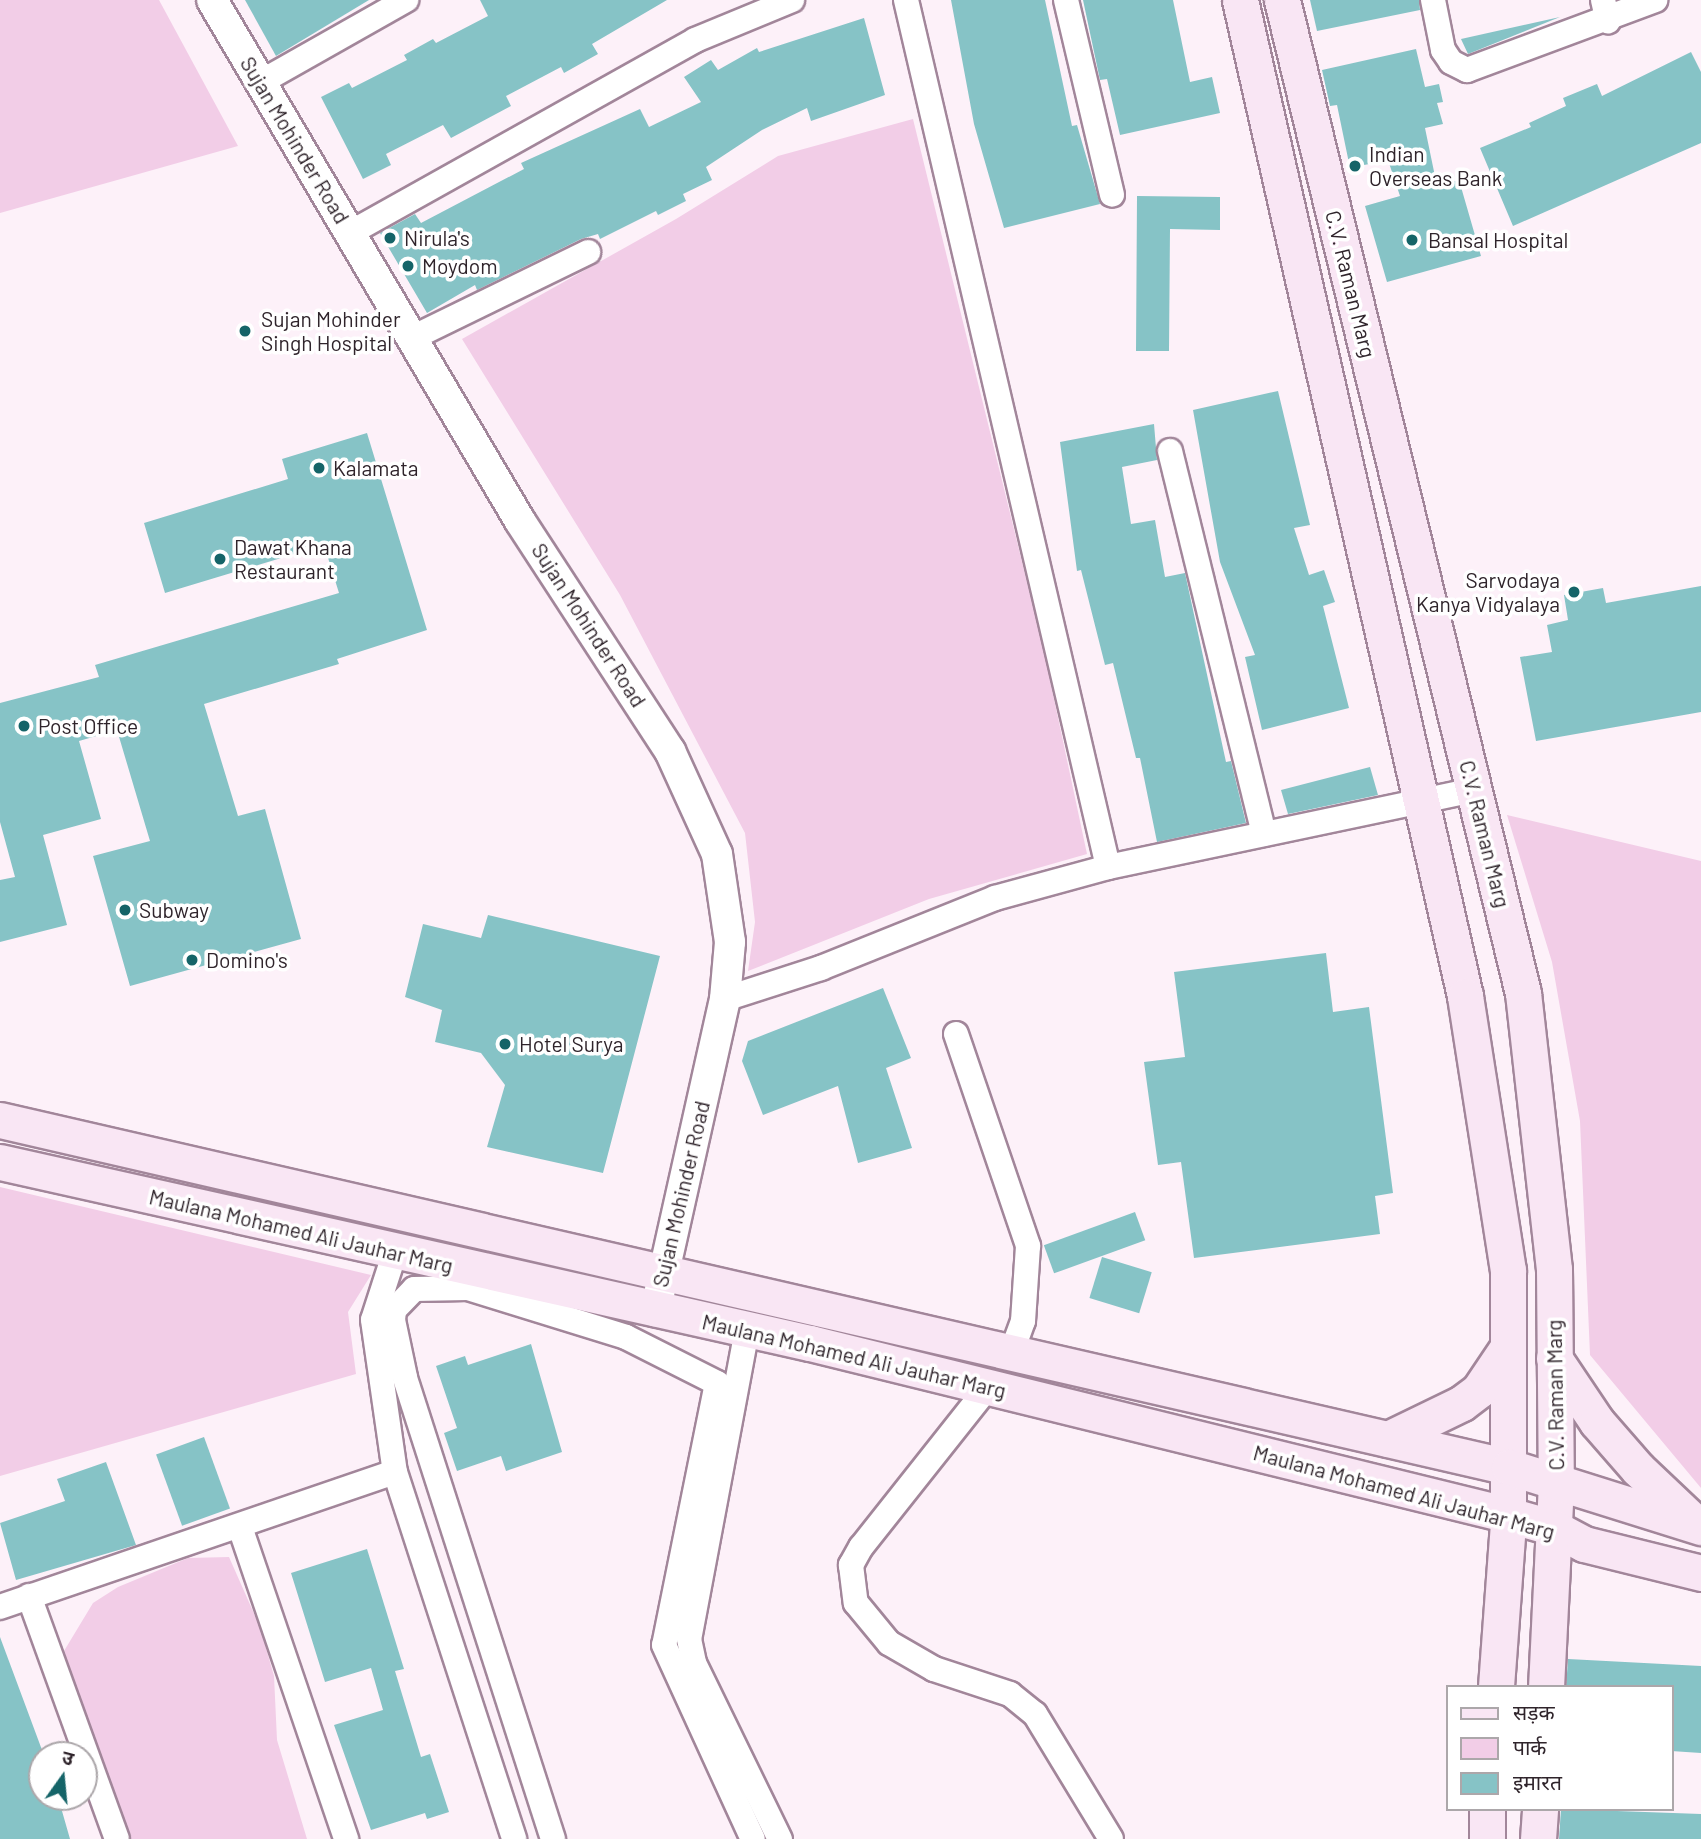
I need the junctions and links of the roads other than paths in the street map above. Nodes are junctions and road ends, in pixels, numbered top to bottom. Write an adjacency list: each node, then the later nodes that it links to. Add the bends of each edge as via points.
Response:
1 (212, 0): 11 (street, Sujan Mohinder Road)
2 (406, 0): 11 (street)
3 (792, 0): 13 (street, via 695,40)
4 (906, 0): 20 (street)
5 (1066, 0): 12 (street)
6 (1240, 0): 18 (main road, C.V. Raman Marg)
7 (1282, 0): 17 (main road, C.V. Raman Marg)
8 (1433, 0): 10 (street, via 1443,50 1451,62 1467,70)
9 (1655, 0): 10 (street)
10 (1606, 10)
11 (261, 82): 13 (street, Sujan Mohinder Road)
12 (1112, 195)
13 (350, 233): 15 (street, Sujan Mohinder Road)
14 (588, 252): 15 (street)
15 (412, 338): 21 (street, Sujan Mohinder Road, via 520,521 670,751 717,854 730,942)
16 (1170, 451): 19 (street)
17 (1474, 790): 18 (street); 31 (main road, C.V. Raman Marg, via 1523,993 1553,1269)
18 (1421, 802): 19 (street); 29 (main road, C.V. Raman Marg, via 1467,1009 1508,1270)
19 (1264, 834): 20 (street)
20 (1108, 867): 21 (street, via 995,898 821,968)
21 (725, 999): 26 (street, Sujan Mohinder Road)
22 (956, 1034): 30 (street, via 1028,1246 1023,1321)
23 (0, 1120): 26 (main road, Maulana Mohamed Ali Jauhar Marg)
24 (0, 1162): 25 (main road, Maulana Mohamed Ali Jauhar Marg)
25 (394, 1252): 27 (main road, Maulana Mohamed Ali Jauhar Marg); 35 (street, via 373,1320)
26 (664, 1275): 27 (street, Sujan Mohinder Road); 30 (main road, Maulana Mohamed Ali Jauhar Marg)
27 (654, 1311): 28 (main road, Maulana Mohamed Ali Jauhar Marg)
28 (747, 1330): 32 (main road, Maulana Mohamed Ali Jauhar Marg); 53 (street, via 689,1639 694,1663)
29 (1508, 1347): 33 (main road, via 1479,1390); 34 (main road, C.V. Raman Marg)
30 (1011, 1354): 33 (main road, Maulana Mohamed Ali Jauhar Marg)
31 (1554, 1358): 36 (main road, C.V. Raman Marg); 38 (main road, via 1597,1422 1638,1469)
32 (988, 1387): 37 (main road, Maulana Mohamed Ali Jauhar Marg); 54 (street, via 861,1547 851,1565 856,1603 889,1643 934,1669 1010,1694 1034,1714)
33 (1388, 1439): 34 (main road, Maulana Mohamed Ali Jauhar Marg)
34 (1508, 1467): 36 (main road, Maulana Mohamed Ali Jauhar Marg); 37 (main road, C.V. Raman Marg)
35 (395, 1472): 39 (street); 50 (street)
36 (1556, 1483): 38 (main road, Maulana Mohamed Ali Jauhar Marg); 40 (main road, C.V. Raman Marg)
37 (1508, 1516): 40 (main road, Maulana Mohamed Ali Jauhar Marg); 44 (main road, C.V. Raman Marg)
38 (1700, 1526)
39 (240, 1527): 42 (street); 49 (street)
40 (1554, 1528): 41 (main road, Maulana Mohamed Ali Jauhar Marg, via 1584,1544); 45 (main road, C.V. Raman Marg)
41 (1701, 1573)
42 (29, 1596): 43 (street); 48 (street)
43 (0, 1607)
44 (1496, 1685)
45 (1546, 1685)
46 (1487, 1811): 55 (main road)
47 (1540, 1811): 56 (main road)
48 (117, 1839)
49 (346, 1839)
50 (514, 1839)
51 (553, 1839): 52 (street, via 405,1377 394,1310 414,1289 468,1288 574,1320 626,1337 717,1383 664,1645)
52 (753, 1839)
53 (780, 1839)
54 (1111, 1839)
55 (1487, 1839)
56 (1538, 1839)

